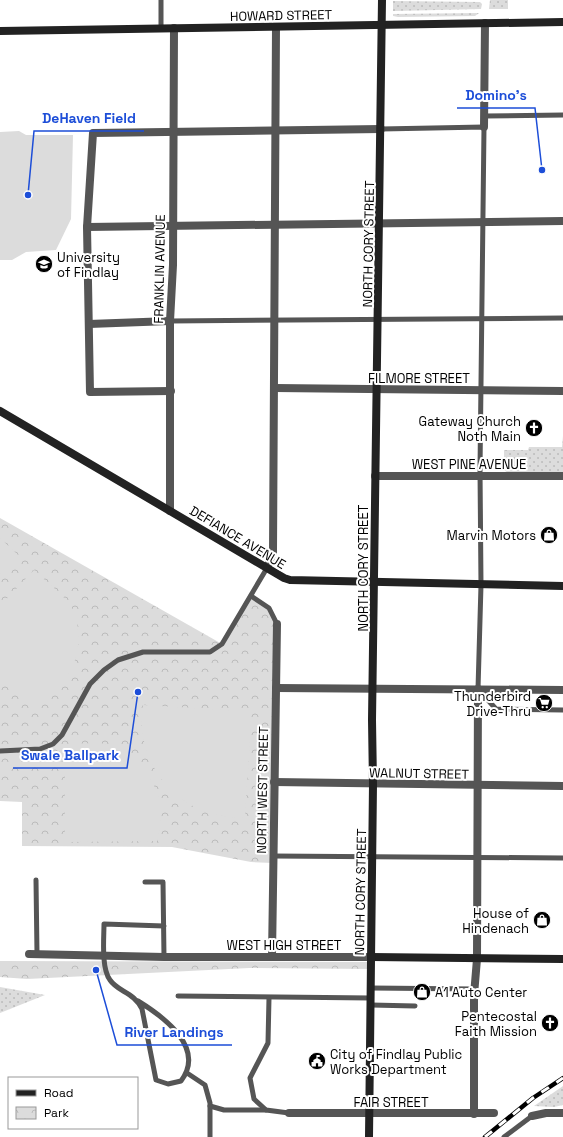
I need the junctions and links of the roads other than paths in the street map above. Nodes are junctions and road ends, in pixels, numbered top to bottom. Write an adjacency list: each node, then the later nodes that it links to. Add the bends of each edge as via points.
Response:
1 (161, 0): 7 (lane)
2 (382, 0): 5 (street, NORTH CORY STREET)
3 (563, 22): 4 (street, HOWARD STREET)
4 (485, 23): 5 (street, HOWARD STREET); 11 (street)
5 (382, 25): 6 (street, HOWARD STREET); 13 (street, NORTH CORY STREET)
6 (276, 27): 8 (street, HOWARD STREET); 14 (street)
7 (161, 28): 8 (street, HOWARD STREET); 9 (street, HOWARD STREET)
8 (174, 28): 15 (street, FRANKLIN AVENUE)
9 (0, 31)
10 (563, 115): 11 (lane)
11 (484, 116): 12 (street)
12 (484, 128): 13 (lane); 17 (lane)
13 (382, 129): 14 (street); 19 (street, NORTH CORY STREET)
14 (276, 131): 15 (street); 18 (street)
15 (174, 132): 20 (street, via 93,133); 21 (street, FRANKLIN AVENUE)
16 (563, 221): 17 (street)
17 (484, 222): 19 (street); 23 (lane)
18 (275, 224): 19 (street); 21 (street); 26 (street)
19 (380, 224): 24 (street, NORTH CORY STREET)
20 (87, 227): 21 (street); 27 (street)
21 (173, 227): 25 (street, FRANKLIN AVENUE)
22 (563, 318): 23 (lane)
23 (482, 319): 24 (lane); 30 (lane)
24 (379, 320): 26 (lane); 29 (street, NORTH CORY STREET)
25 (170, 321): 26 (lane); 27 (street); 31 (street, FRANKLIN AVENUE)
26 (274, 321): 28 (street)
27 (89, 324): 31 (street, via 90,392)
28 (275, 388): 29 (street, FILMORE STREET); 38 (street, via 273,552)
29 (377, 390): 30 (street, FILMORE STREET); 34 (street, NORTH CORY STREET)
30 (481, 390): 32 (street, FILMORE STREET); 35 (lane)
31 (171, 391): 37 (street, FRANKLIN AVENUE)
32 (563, 391)
33 (0, 411): 37 (street, DEFIANCE AVENUE)
34 (375, 476): 35 (street, WEST PINE AVENUE); 39 (street, NORTH CORY STREET)
35 (480, 476): 36 (street, WEST PINE AVENUE); 40 (lane)
36 (563, 476)
37 (170, 511): 38 (street, DEFIANCE AVENUE)
38 (267, 568): 39 (street, DEFIANCE AVENUE, via 290,580); 42 (lane)
39 (375, 582): 40 (street, DEFIANCE AVENUE); 45 (street, NORTH CORY STREET)
40 (481, 585): 41 (street, DEFIANCE AVENUE); 46 (lane)
41 (563, 586)
42 (250, 596): 43 (lane, via 269,608); 49 (lane, via 222,644 210,652 143,652 118,660 90,684 62,735 53,744 40,749)
43 (278, 624): 44 (street, NORTH WEST STREET)
44 (276, 688): 45 (street); 50 (street, NORTH WEST STREET)
45 (373, 688): 46 (street); 51 (street, NORTH CORY STREET)
46 (478, 689): 47 (street); 48 (lane, via 496,709); 52 (street)
47 (563, 690)
48 (563, 710)
49 (0, 751)
50 (274, 782): 51 (street, WALNUT STREET); 54 (street, NORTH WEST STREET)
51 (373, 784): 52 (street, WALNUT STREET); 56 (street, NORTH CORY STREET)
52 (477, 786): 53 (street, WALNUT STREET); 55 (street)
53 (563, 786)
54 (273, 856): 56 (lane); 63 (street, NORTH WEST STREET)
55 (477, 856): 56 (lane); 57 (lane); 66 (street)
56 (372, 858): 65 (street, NORTH CORY STREET)
57 (563, 858)
58 (36, 880): 61 (lane)
59 (145, 882): 60 (lane, via 163,882)
60 (164, 926): 62 (lane, via 104,924); 64 (lane)
61 (33, 954): 62 (street, WEST HIGH STREET)
62 (104, 956): 64 (street, WEST HIGH STREET); 72 (lane, via 110,981)
63 (272, 956): 64 (street, WEST HIGH STREET); 65 (street, WEST HIGH STREET)
64 (164, 957)
65 (371, 957): 66 (street, WEST HIGH STREET); 68 (street, NORTH CORY STREET)
66 (477, 959): 67 (street, WEST HIGH STREET); 69 (street)
67 (563, 959)
68 (371, 988): 69 (lane); 73 (street, NORTH CORY STREET)
69 (474, 989): 82 (street)
70 (178, 996): 71 (lane)
71 (269, 998): 73 (lane); 77 (lane, via 268,1043 250,1078 254,1099)
72 (138, 1001): 75 (lane, via 174,1029 186,1045 189,1058); 75 (lane, via 142,1009 156,1080 168,1084 180,1081)
73 (371, 1002): 74 (lane); 81 (street, NORTH CORY STREET)
74 (414, 1006)
75 (187, 1073): 76 (lane, via 205,1085)
76 (210, 1106): 77 (lane, via 224,1110); 84 (lane)
77 (266, 1110): 78 (lane)
78 (289, 1113): 81 (street, FAIR STREET)
79 (494, 1113): 82 (street, FAIR STREET)
80 (563, 1113): 83 (street)
81 (370, 1114): 82 (street, FAIR STREET); 85 (street, NORTH CORY STREET)
82 (474, 1114)
83 (532, 1116): 86 (lane)
84 (210, 1137)
85 (370, 1137)
86 (504, 1137)

